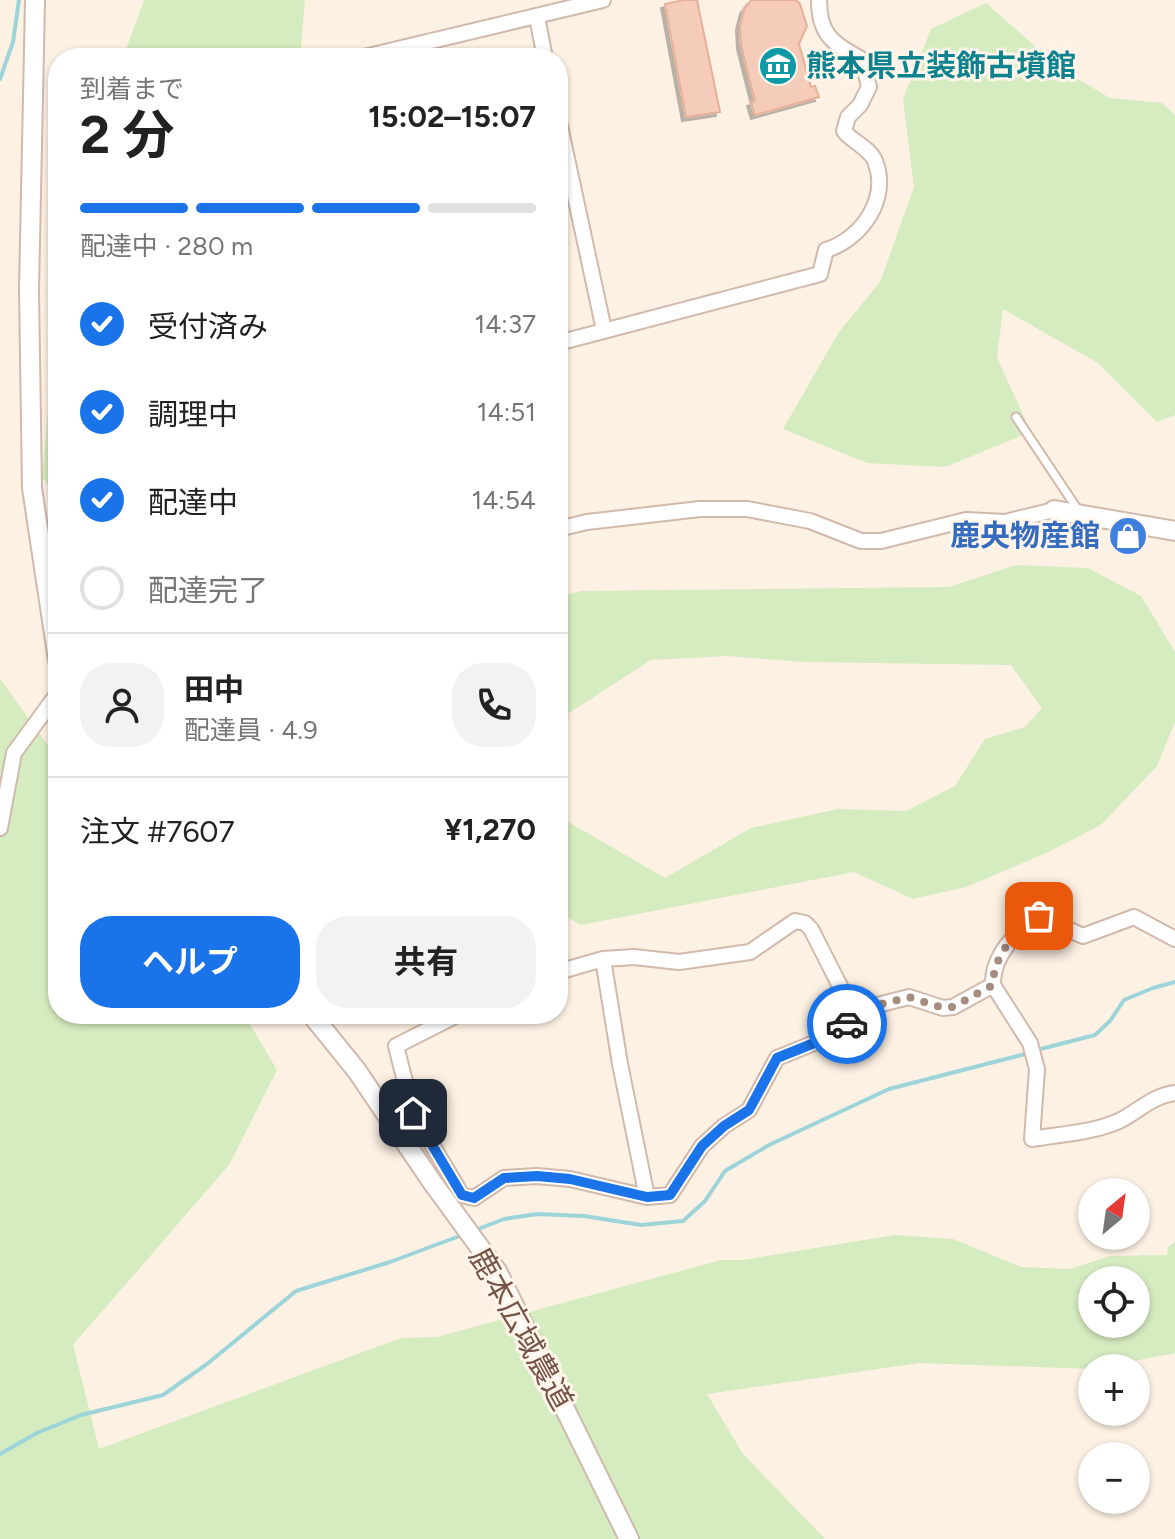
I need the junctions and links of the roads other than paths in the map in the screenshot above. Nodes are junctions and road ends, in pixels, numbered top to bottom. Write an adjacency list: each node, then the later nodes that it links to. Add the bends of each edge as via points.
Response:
1 (35, 0): 16 (street, via 29,290 32,488)
2 (603, 0): 4 (street)
3 (819, 0): 9 (street, via 820,19 834,44 863,60 869,87 844,131 875,161 879,188 874,209 858,232 826,250 820,274)
4 (571, 3): 5 (street)
5 (537, 17): 6 (street); 7 (street)
6 (403, 48)
7 (543, 48)
8 (568, 163): 9 (street)
9 (604, 330): 10 (street)
10 (568, 340)
11 (1016, 417): 13 (lane)
12 (1054, 510): 13 (street); 14 (street, via 1005,522 966,520 881,541 861,541 810,521 747,509 700,509)
13 (1081, 515): 15 (street)
14 (568, 527)
15 (1175, 531)
16 (48, 594)
17 (48, 707): 18 (street, via 14,753)
18 (0, 828)
19 (1175, 939): 22 (street, via 1134,917 1083,936 1039,916 1023,926 999,956)
20 (603, 959): 21 (street); 23 (street, via 679,962 750,952 795,921 811,929); 27 (street)
21 (568, 969)
22 (993, 985): 23 (street, via 953,1007 909,997); 26 (street, via 1030,1043 1037,1069 1032,1139 1097,1129 1160,1095)
23 (858, 1010): 27 (street, via 839,1033 777,1058 749,1110 702,1146 670,1195)
24 (319, 1024): 28 (street, 鹿本広域農道, via 497,1271)
25 (439, 1024): 27 (street, via 396,1046 413,1113 462,1195 474,1198 504,1178 537,1176)
26 (1175, 1093)
27 (647, 1197)
28 (629, 1539)

